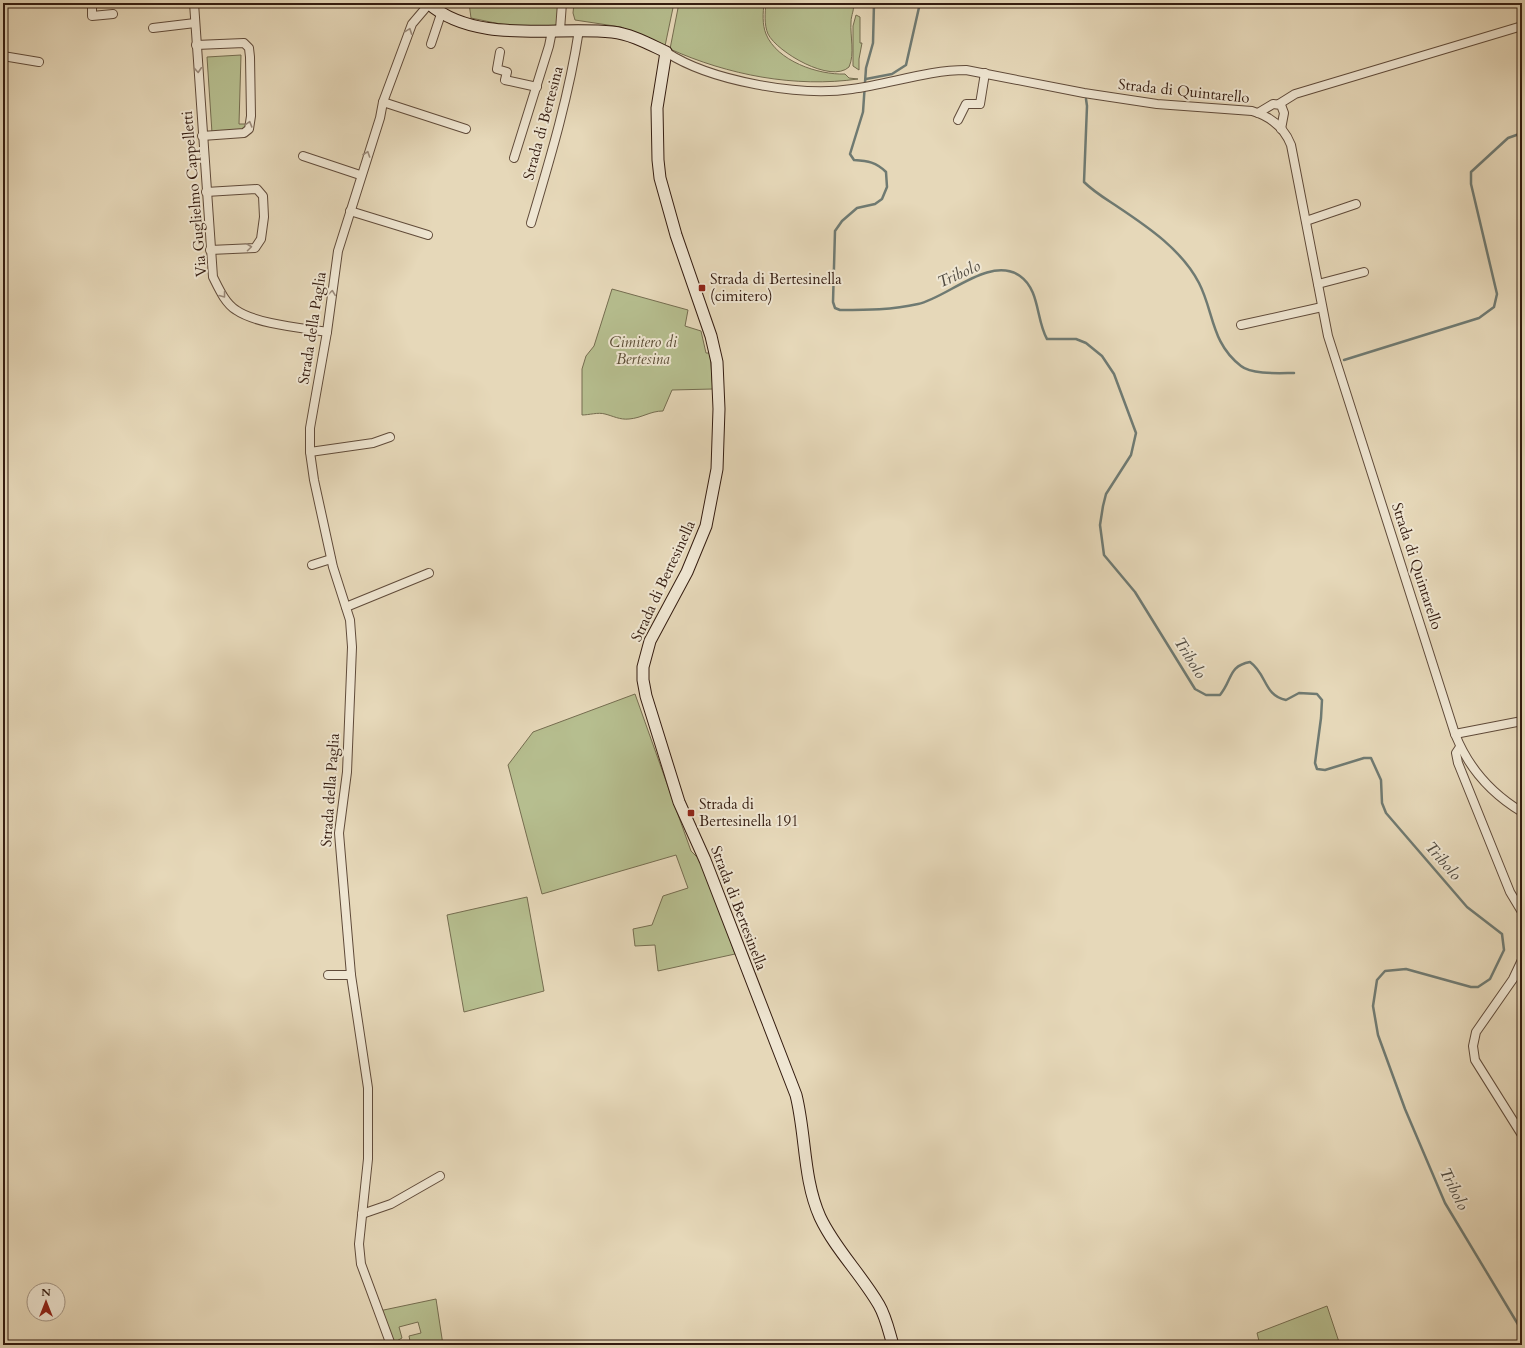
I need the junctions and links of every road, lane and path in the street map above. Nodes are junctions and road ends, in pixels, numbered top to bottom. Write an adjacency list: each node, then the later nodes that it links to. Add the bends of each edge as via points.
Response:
1 (92, 3): 6 (street, via 92,16)
2 (194, 3): 7 (street, Via Guglielmo Cappelletti)
3 (562, 3): 10 (street, Strada di Bertesina)
4 (428, 4): 5 (street); 20 (street, Strada della Paglia, one-way to 4, via 412,24)
5 (444, 13): 10 (street, via 461,22 493,29 531,32); 12 (street, via 440,17)
6 (113, 14)
7 (195, 23): 9 (street); 13 (street, Via Guglielmo Cappelletti)
8 (1522, 26): 21 (street, via 1295,94)
9 (153, 28)
10 (556, 30): 11 (street); 19 (street, Strada di Bertesina)
11 (579, 30): 15 (street, via 626,35); 34 (street, Strada di Bertesina, via 562,118)
12 (431, 44)
13 (196, 45): 26 (street, Via Guglielmo Cappelletti, one-way to 26); 26 (street, one-way to 13, via 244,133 249,129 250,57 249,48 244,43)
14 (500, 52): 19 (street, Strada di Bertesina, via 497,69 507,72 505,80)
15 (666, 52): 18 (street, Strada di Quintarello, via 721,75 765,86 808,91 865,87 957,70); 60 (street, Strada di Bertesinella, via 658,108 660,178 676,236 711,336 717,362 719,409 717,469 710,511 698,547 656,628 646,653 643,667 646,696 679,802 705,860 796,1095 807,1169 819,1215 831,1238 879,1306)
16 (3, 56): 17 (street)
17 (39, 62)
18 (985, 73): 22 (street, Strada di Quintarello, via 1084,93 1157,104); 23 (street, via 980,104 966,104)
19 (536, 87): 28 (street, Strada di Bertesina)
20 (383, 102): 24 (street); 29 (street, Strada della Paglia, one-way to 20)
21 (1279, 104): 22 (street, via 1267,106); 25 (street, via 1284,113)
22 (1258, 113): 25 (street, Strada di Quintarello, via 1269,118)
23 (958, 120)
24 (466, 129)
25 (1281, 129): 33 (street, Strada di Quintarello, via 1291,145)
26 (202, 136): 30 (street, Via Guglielmo Cappelletti)
27 (303, 156): 29 (street)
28 (514, 158)
29 (360, 175): 32 (street, Strada della Paglia)
30 (206, 192): 36 (street, Via Guglielmo Cappelletti); 36 (street, one-way to 30, via 255,248 261,239 263,196 257,189)
31 (1356, 204): 33 (street)
32 (350, 210): 35 (street); 41 (street, Strada della Paglia, one-way to 32, via 338,252)
33 (1306, 221): 38 (street, Strada di Quintarello)
34 (532, 223)
35 (428, 235)
36 (210, 250): 41 (street, Via Guglielmo Cappelletti, one-way to 41, via 213,278 220,293 236,310 255,319)
37 (1364, 272): 38 (street)
38 (1318, 284): 39 (street, Strada di Quintarello)
39 (1322, 307): 40 (street); 49 (street, Strada di Quintarello, via 1328,336)
40 (1241, 325)
41 (327, 332): 43 (street, Strada della Paglia, via 310,428)
42 (390, 437): 43 (street, via 374,443)
43 (310, 452): 44 (street, Strada della Paglia)
44 (331, 559): 45 (street); 47 (street, Strada della Paglia)
45 (312, 565)
46 (429, 573): 47 (street)
47 (346, 607): 55 (street, Strada della Paglia, via 350,620 352,647 347,772 339,833)
48 (1522, 721): 49 (street)
49 (1455, 734): 50 (street, Strada di Quintarello)
50 (1460, 747): 51 (street, Strada di Quintarello, via 1483,780 1509,804); 52 (street, via 1456,753 1458,763 1510,892)
51 (1522, 812)
52 (1522, 912)
53 (1522, 960): 56 (street, via 1513,979 1476,1032 1473,1046 1475,1060)
54 (328, 975): 55 (street)
55 (351, 975): 58 (street, Strada della Paglia, via 368,1088 368,1159)
56 (1522, 1135)
57 (440, 1176): 58 (street, via 391,1204)
58 (362, 1214): 59 (street, Strada della Paglia, via 359,1244 361,1264)
59 (391, 1345)
60 (893, 1345)

